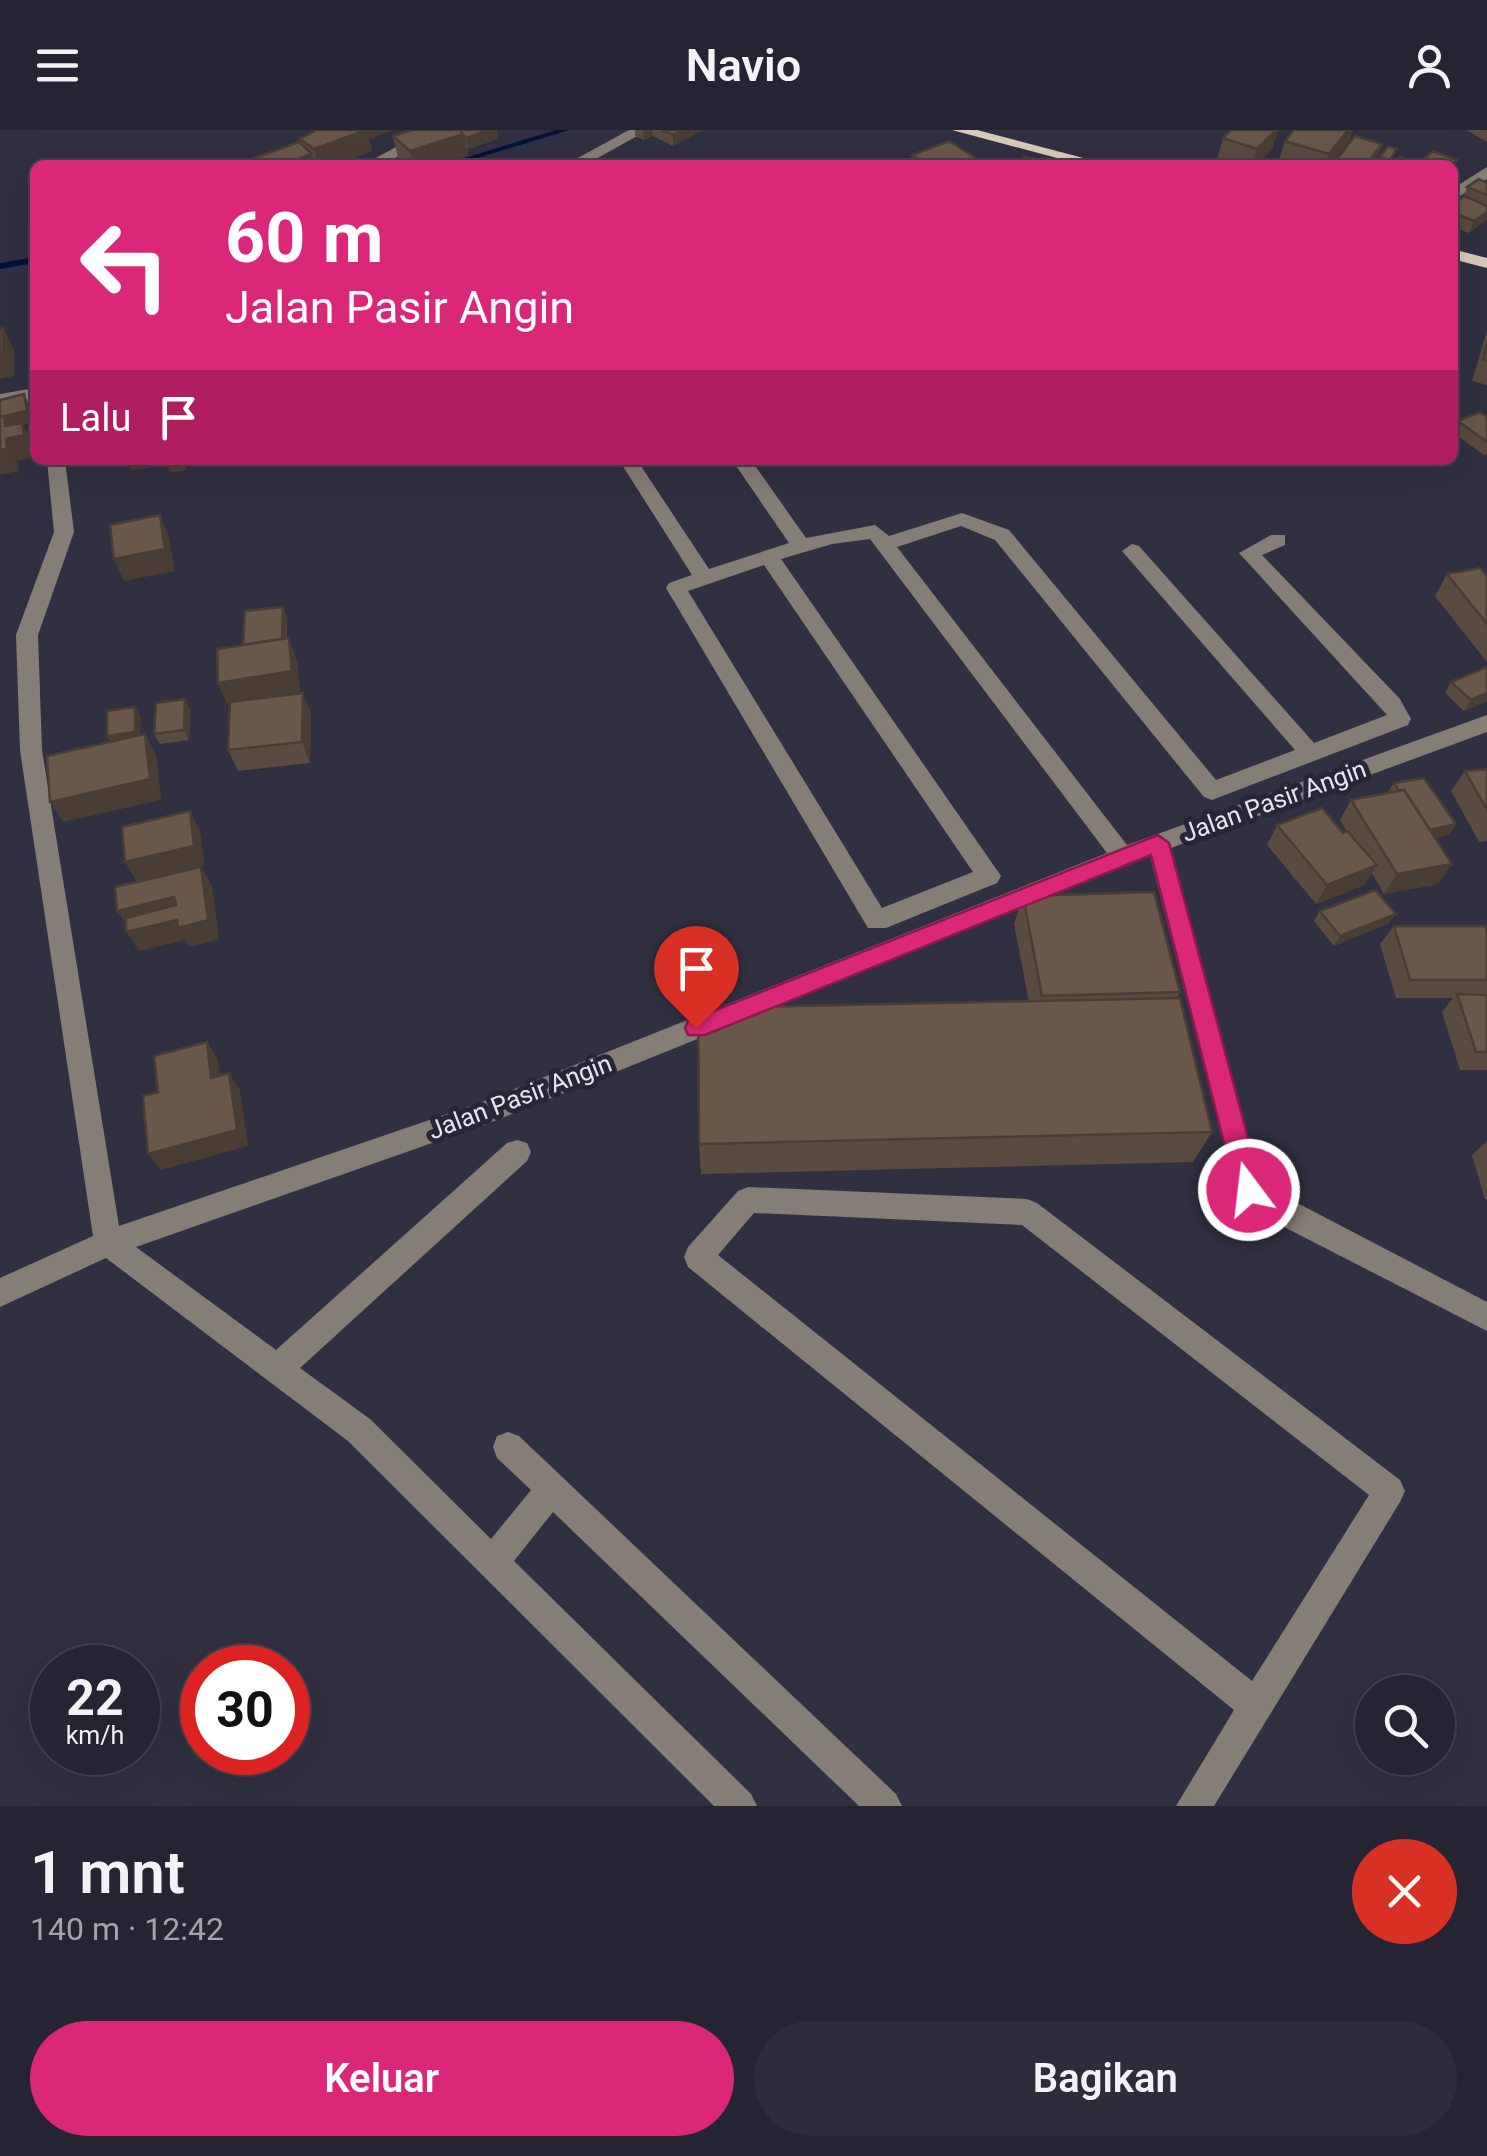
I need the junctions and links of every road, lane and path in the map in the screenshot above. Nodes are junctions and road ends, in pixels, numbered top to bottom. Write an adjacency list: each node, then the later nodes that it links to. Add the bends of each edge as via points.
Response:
1 (438, 130): 4 (street)
2 (642, 130): 5 (street)
3 (969, 131): 6 (main road)
4 (381, 160)
5 (582, 160)
6 (1078, 160)
7 (1487, 172): 8 (street)
8 (1458, 192)
9 (1458, 256): 10 (main road)
10 (1487, 263)
11 (30, 395): 12 (street)
12 (0, 400)
13 (57, 465): 27 (street, via 64,532 28,636 31,750)
14 (631, 465): 21 (street)
15 (745, 465): 18 (street)
16 (1278, 540): 23 (street, via 1249,553 1400,719)
17 (885, 544): 18 (street, via 875,532 857,531); 23 (street, via 962,519 1002,535 1212,791); 25 (street)
18 (803, 548): 20 (street)
19 (1132, 551): 23 (street)
20 (770, 558): 21 (street); 21 (street, via 990,876 877,921 676,588)
21 (705, 579)
22 (1487, 724): 24 (street, Jalan Pasir Angin)
23 (1312, 755)
24 (1158, 843): 25 (street, Jalan Pasir Angin); 29 (street, via 1249,1190)
25 (1123, 858): 27 (street, Jalan Pasir Angin, via 483,1114)
26 (517, 1152): 30 (street)
27 (108, 1243): 28 (street, Jalan Pasir Angin); 30 (street)
28 (0, 1293)
29 (1487, 1316)
30 (277, 1369): 33 (street, via 360,1430)
31 (508, 1448): 32 (street)
32 (552, 1489): 33 (street); 36 (street)
33 (493, 1562): 35 (street)
34 (1254, 1704): 34 (street, via 1389,1491 1027,1212 748,1200 698,1256); 37 (street)
35 (739, 1806)
36 (884, 1806)
37 (1194, 1806)

